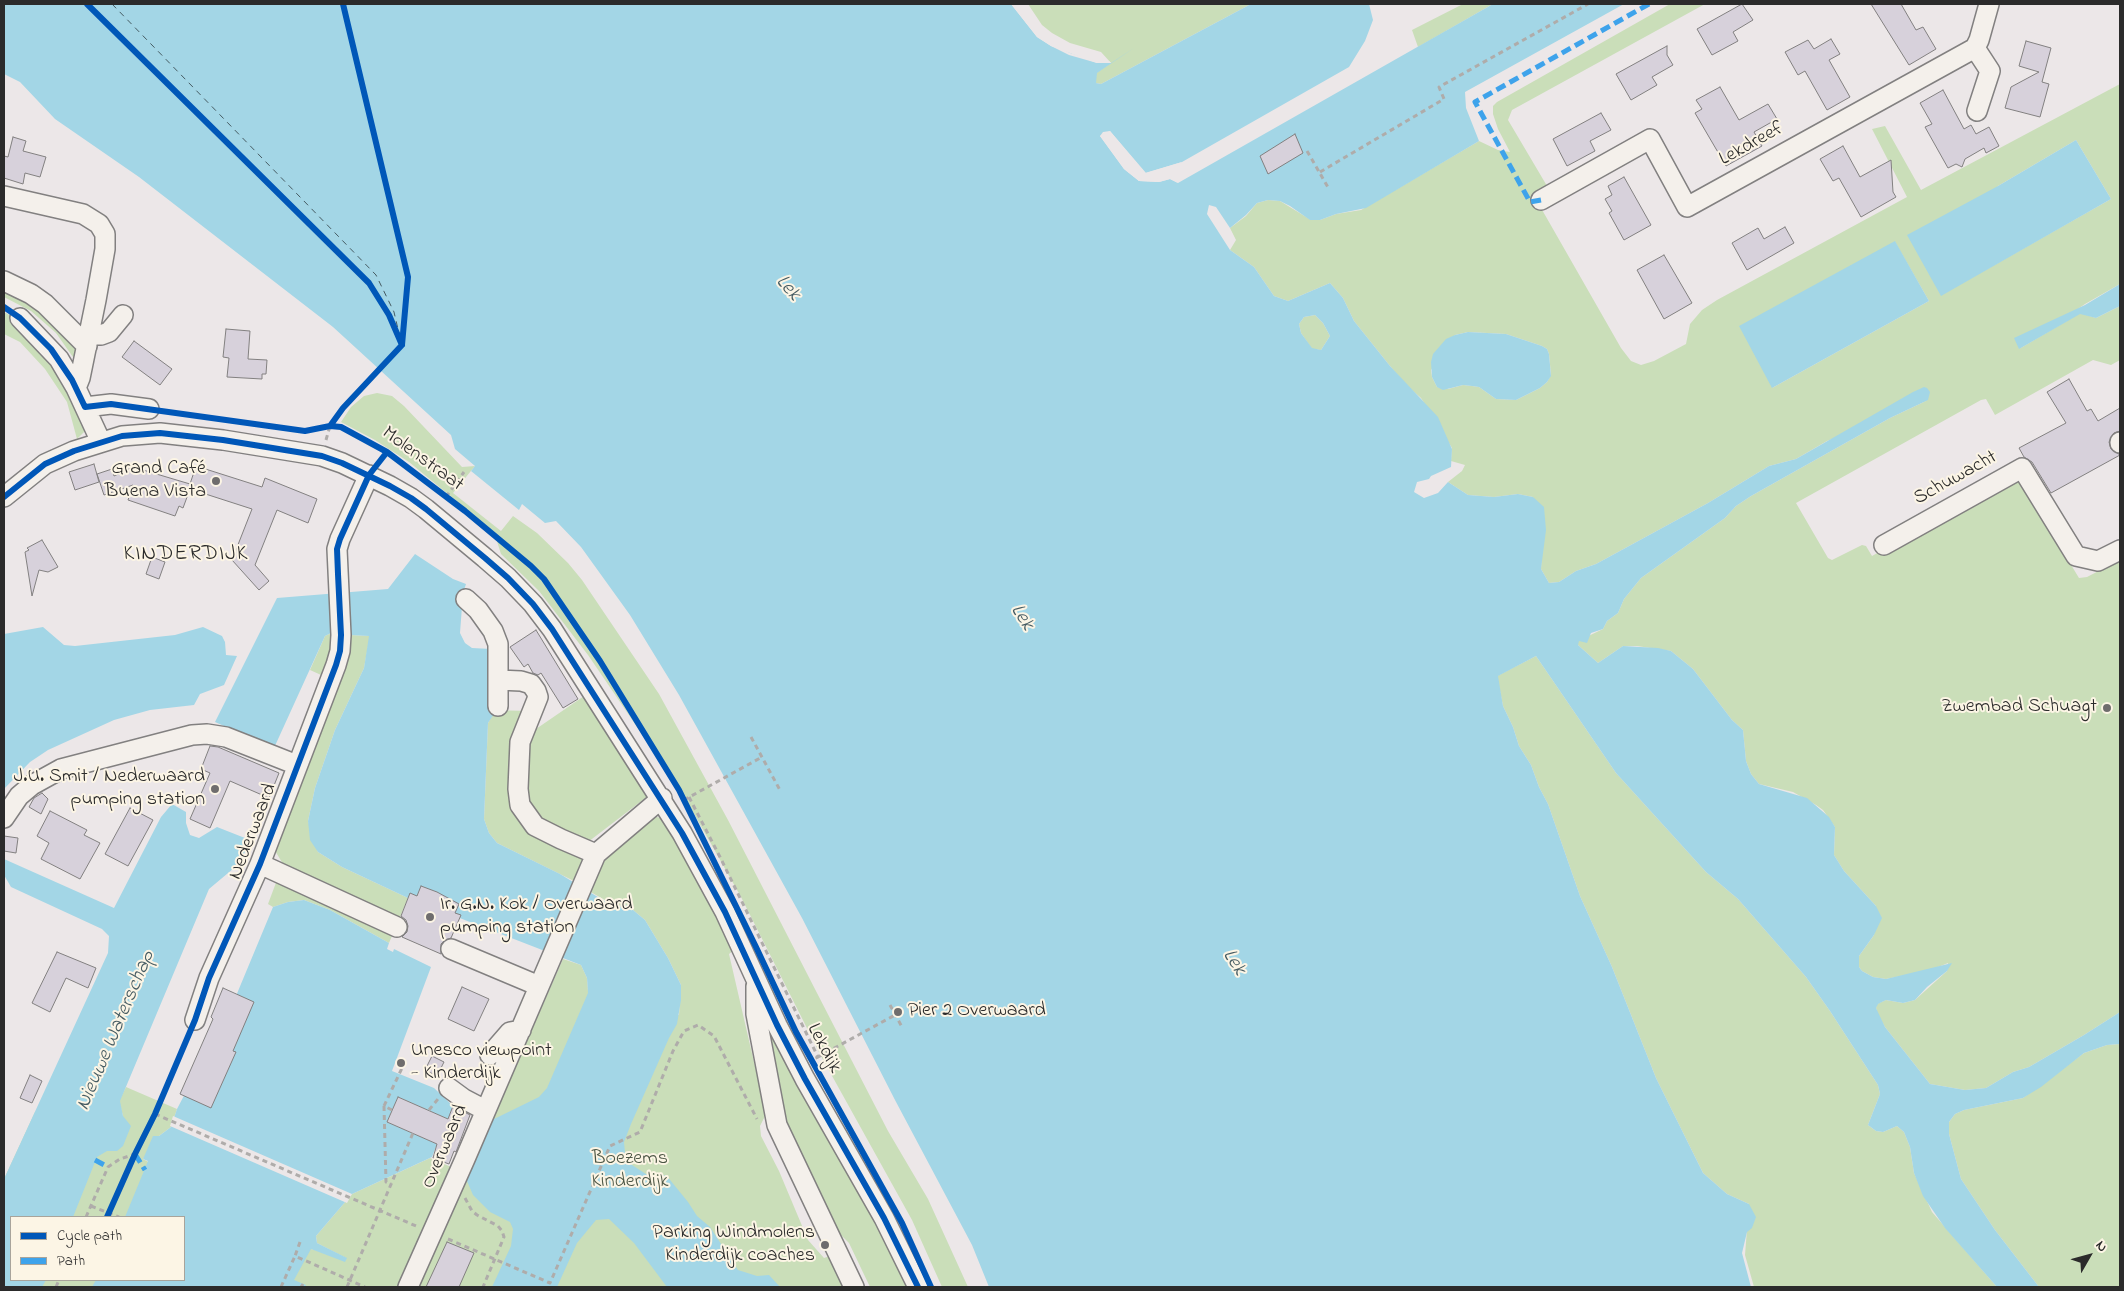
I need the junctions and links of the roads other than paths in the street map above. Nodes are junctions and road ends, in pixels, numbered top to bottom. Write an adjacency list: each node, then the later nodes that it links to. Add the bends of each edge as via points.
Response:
1 (1989, 4): 2 (street)
2 (1975, 48): 3 (street, via 1990,71); 5 (street, Lekdreef, via 1687,207 1650,139)
3 (1978, 111)
4 (4, 196): 9 (street, via 83,214 99,224 105,234)
5 (1541, 200)
6 (4, 281): 9 (street, via 31,294)
7 (123, 316): 9 (street, via 109,332)
8 (20, 318): 10 (street, via 51,349)
9 (88, 341): 10 (street)
10 (76, 388): 11 (street)
11 (85, 407): 12 (street, via 111,404); 13 (street)
12 (149, 409)
13 (101, 442): 14 (street, Molenstraat, via 122,436 160,433 223,440 322,456); 15 (street, Molenstraat, via 45,464)
14 (369, 475): 21 (street, Nederwaard, via 337,548 340,651); 22 (street, Molenstraat, via 426,508 508,578 533,604)
15 (4, 497)
16 (1884, 544): 17 (street, Schuwacht, via 2022,468 2076,556 2098,561)
17 (2120, 550)
18 (466, 599): 19 (street, via 493,631 498,644)
19 (498, 680): 20 (street); 24 (street, via 531,684 538,697 520,742 520,805 535,826)
20 (498, 706)
21 (297, 765): 23 (street, via 226,737 192,735 62,769 25,790); 25 (street, Nederwaard)
22 (662, 798): 24 (street, Overwaard); 29 (street, Lekdijk)
23 (4, 818)
24 (596, 854): 28 (street, Overwaard)
25 (260, 864): 26 (street); 30 (street, Nederwaard, via 209,978)
26 (397, 927)
27 (451, 949): 28 (street)
28 (542, 979): 31 (street, Overwaard)
29 (764, 980): 36 (street, via 756,1014 777,1125); 37 (street, Lekdijk, via 805,1079 884,1218)
30 (195, 1020)
31 (521, 1030): 32 (street, via 510,1032); 34 (street, Overwaard)
32 (490, 1055)
33 (449, 1088): 34 (street)
34 (484, 1114): 35 (street, Overwaard)
35 (408, 1287)
36 (854, 1287)
37 (918, 1287)

